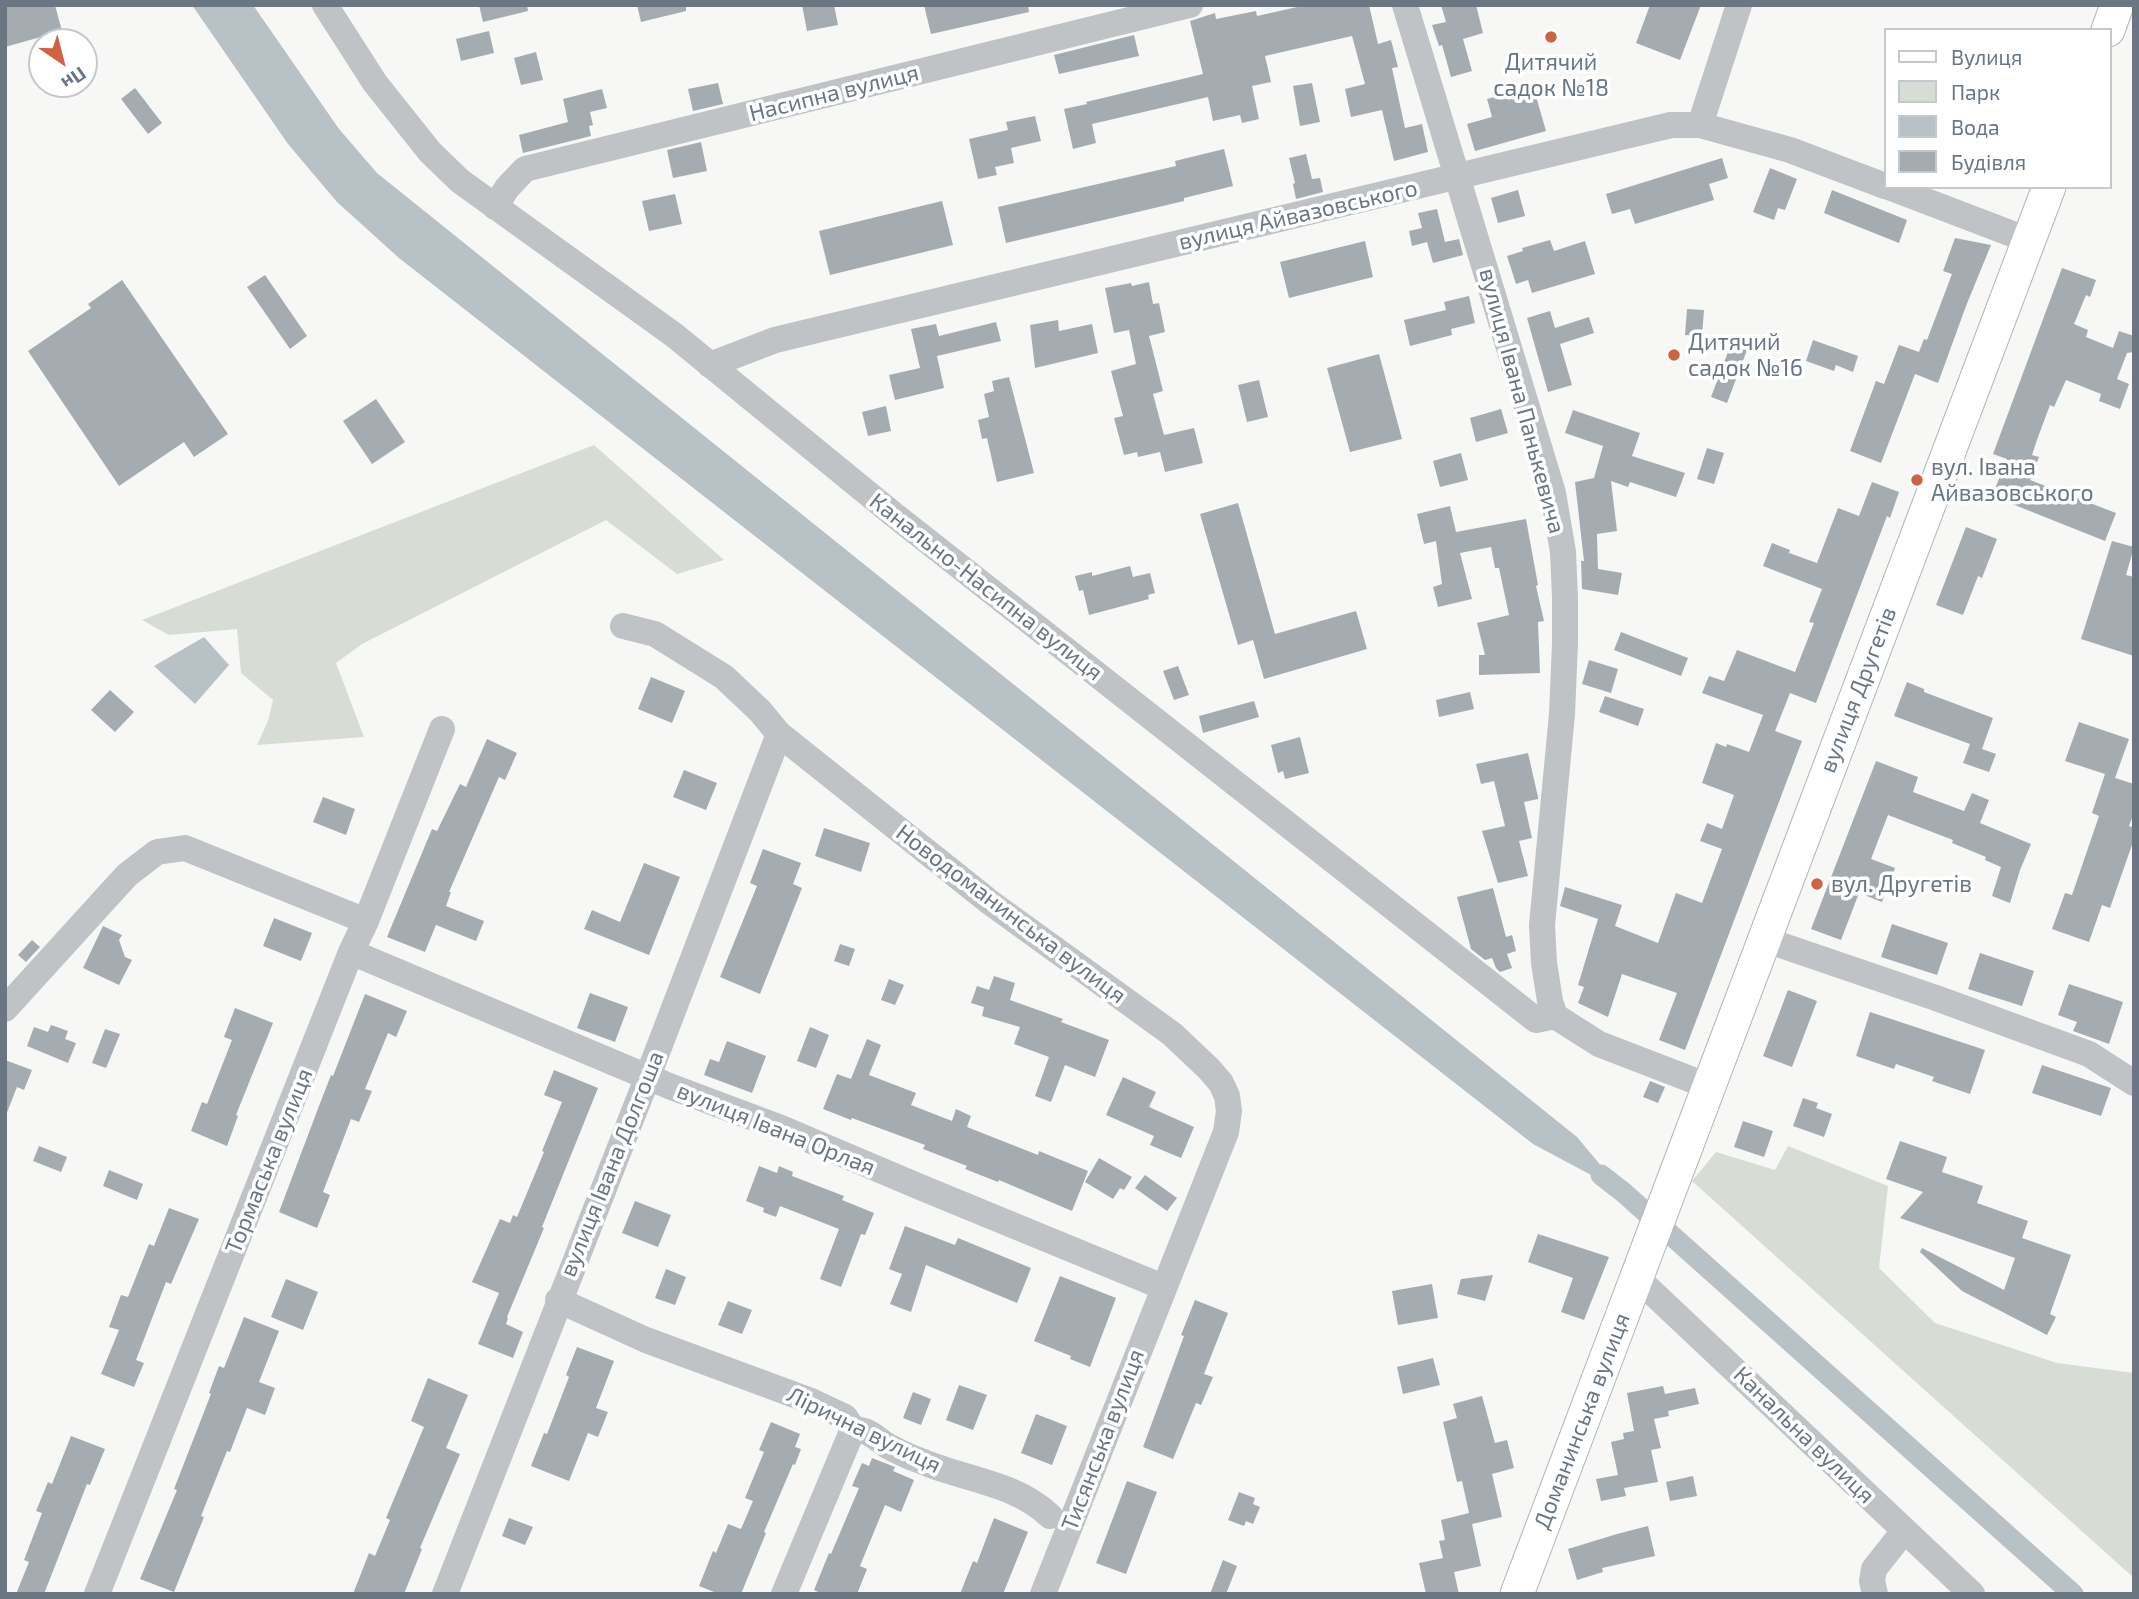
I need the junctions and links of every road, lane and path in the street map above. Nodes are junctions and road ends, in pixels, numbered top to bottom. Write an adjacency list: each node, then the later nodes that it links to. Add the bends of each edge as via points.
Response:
1 (325, 5): 12 (street, Канально-Насипна вулиця, via 375,83 430,152)
2 (1189, 5): 12 (street, Насипна вулиця, via 526,169)
3 (1405, 5): 8 (street, вулиця Івана Панькевича)
4 (1739, 5): 7 (street)
5 (2117, 5): 6 (main road)
6 (2109, 28)
7 (1700, 125): 8 (street, вулиця Айвазовського, via 1671,125); 9 (street, вулиця Айвазовського, via 1790,150)
8 (1457, 177): 14 (street, вулиця Айвазовського, via 775,340); 22 (street, вулиця Івана Панькевича, via 1553,493 1563,552 1562,714 1542,925)
9 (1884, 186)
10 (1892, 189): 13 (street, вулиця Айвазовського)
11 (2048, 189): 13 (main road, вулиця Другетів)
12 (495, 207): 14 (street, Канально-Насипна вулиця)
13 (2028, 240): 19 (main road, вулиця Другетів)
14 (710, 365): 22 (street, Канально-Насипна вулиця, via 1536,1020)
15 (623, 626): 17 (street, Новодоманинська вулиця, via 655,634 724,677)
16 (442, 729): 18 (street, Тормаська вулиця)
17 (779, 734): 23 (street, вулиця Івана Долгоша); 28 (street, Новодоманинська вулиця, via 991,903 1172,1034 1221,1083 1229,1111 1226,1132)
18 (366, 921): 20 (street, Тормаська вулиця); 21 (street, via 185,848 157,852 127,874)
19 (1763, 939): 24 (street, via 2089,1054); 25 (main road, вулиця Другетів)
20 (351, 952): 23 (street, вулиця Івана Орлая); 33 (street, Тормаська вулиця)
21 (5, 1009)
22 (1555, 1016): 25 (street, Канально-Насипна вулиця, via 1599,1044)
23 (648, 1076): 28 (street, вулиця Івана Орлая); 29 (street, вулиця Івана Долгоша)
24 (2134, 1083)
25 (1708, 1086): 26 (main road, вулиця Другетів)
26 (1667, 1194): 27 (main road, Доманинська вулиця)
27 (1641, 1262): 32 (street, Канальна вулиця, via 1798,1428); 37 (main road, Доманинська вулиця)
28 (1163, 1287): 36 (street, Тисянська вулиця)
29 (558, 1300): 30 (street, Лірична вулиця, via 646,1340 811,1401 845,1417); 34 (street, вулиця Івана Долгоша)
30 (853, 1429): 31 (street, Лірична вулиця, via 868,1431 922,1462 1009,1489); 35 (street)
31 (1050, 1516)
32 (1904, 1531): 38 (street, via 1874,1569); 39 (street, Канальна вулиця)
33 (97, 1594)
34 (445, 1594)
35 (785, 1594)
36 (1043, 1594)
37 (1517, 1594)
38 (1875, 1594)
39 (1972, 1594)

